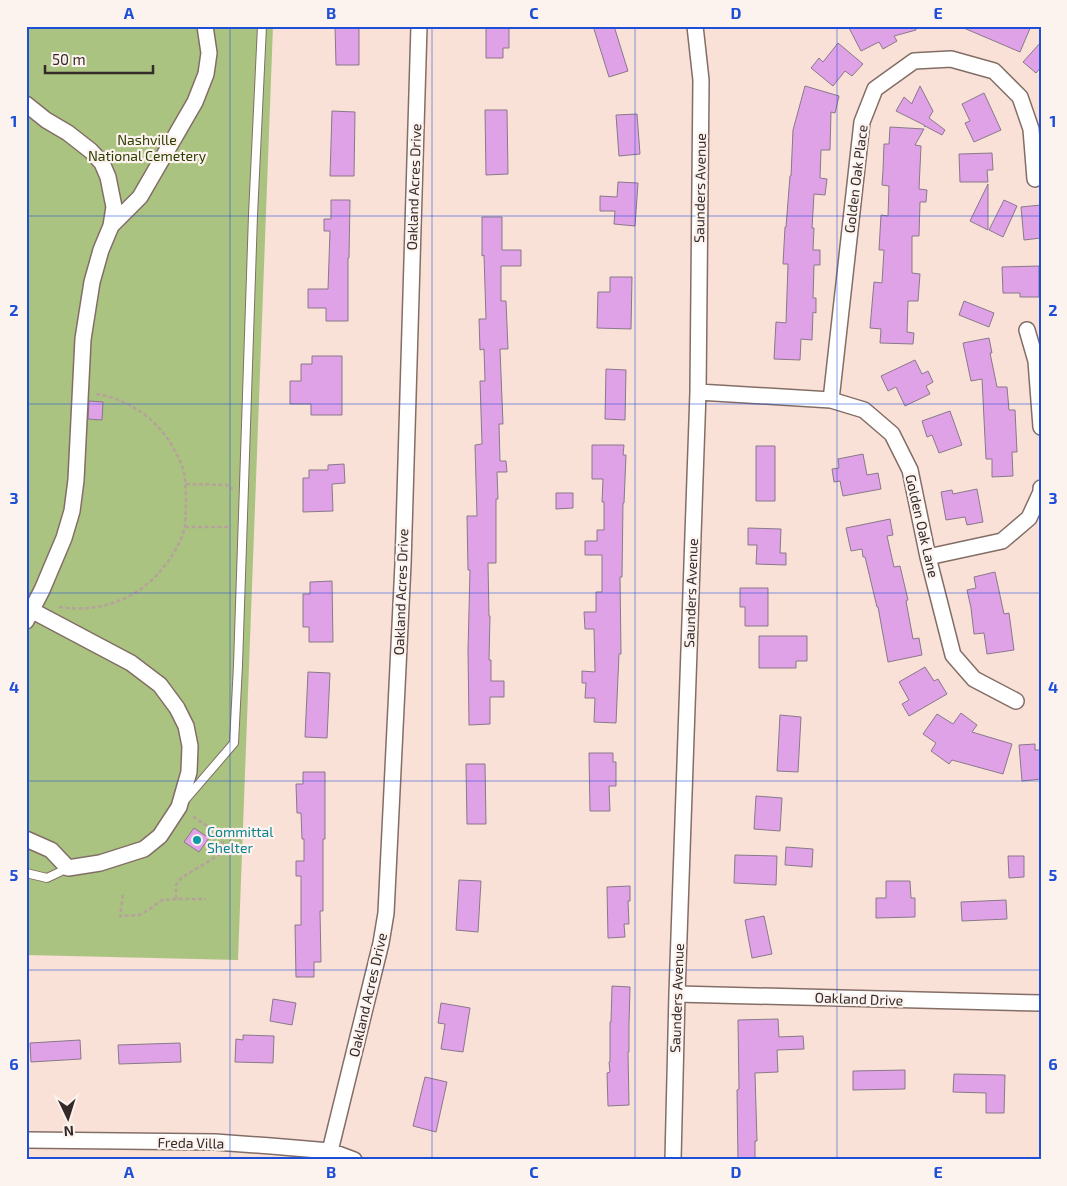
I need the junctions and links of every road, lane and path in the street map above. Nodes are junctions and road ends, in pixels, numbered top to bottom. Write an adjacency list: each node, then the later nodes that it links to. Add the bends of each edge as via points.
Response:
1 (205, 26): 7 (street, via 209,53 206,74 195,102 140,197)
2 (262, 26): 22 (lane, via 234,743)
3 (419, 26): 32 (street, Oakland Acres Drive, via 403,564 386,913)
4 (695, 26): 9 (street, Saunders Avenue, via 701,80)
5 (26, 104): 7 (street, via 68,132 102,163 114,207)
6 (1035, 179): 11 (street, Golden Oak Place, via 1031,130 1020,97 994,71 952,59 914,62 875,89 862,122)
7 (111, 226): 10 (street, via 92,282 83,339)
8 (1026, 330): 12 (street, via 1036,361)
9 (698, 392): 11 (street, Golden Oak Lane); 29 (street, Saunders Avenue)
10 (80, 393): 13 (path, via 126,402 152,420 172,446 184,471); 20 (street, via 72,511 42,590)
11 (831, 400): 18 (street, Golden Oak Lane, via 864,410 892,434 910,470)
12 (1041, 427)
13 (186, 484): 15 (path, via 226,485); 17 (path)
14 (1041, 488): 18 (street, via 1030,518 1002,540)
15 (232, 489)
16 (231, 526): 17 (path)
17 (185, 527): 19 (path, via 163,569 129,597 100,607)
18 (928, 556): 21 (street, Golden Oak Lane, via 953,655 974,679)
19 (58, 607)
20 (28, 613): 22 (street, via 131,663 160,685 186,726 190,746 189,772)
21 (1016, 701)
22 (179, 807): 24 (street, via 160,836 144,849 100,863); 27 (path, via 219,834 223,847 219,854 181,878 176,885)
23 (26, 839): 24 (street, via 51,850)
24 (68, 868): 25 (lane, via 47,878)
25 (26, 873)
26 (123, 896): 27 (path, via 120,916 139,915 162,900)
27 (176, 899): 28 (path)
28 (206, 900)
29 (677, 994): 30 (street, Oakland Drive); 34 (street, Saunders Avenue)
30 (1041, 1004)
31 (26, 1140): 32 (street, Freda Villa, via 215,1142)
32 (330, 1151): 33 (street, Freda Villa)
33 (354, 1160)
34 (673, 1160)

